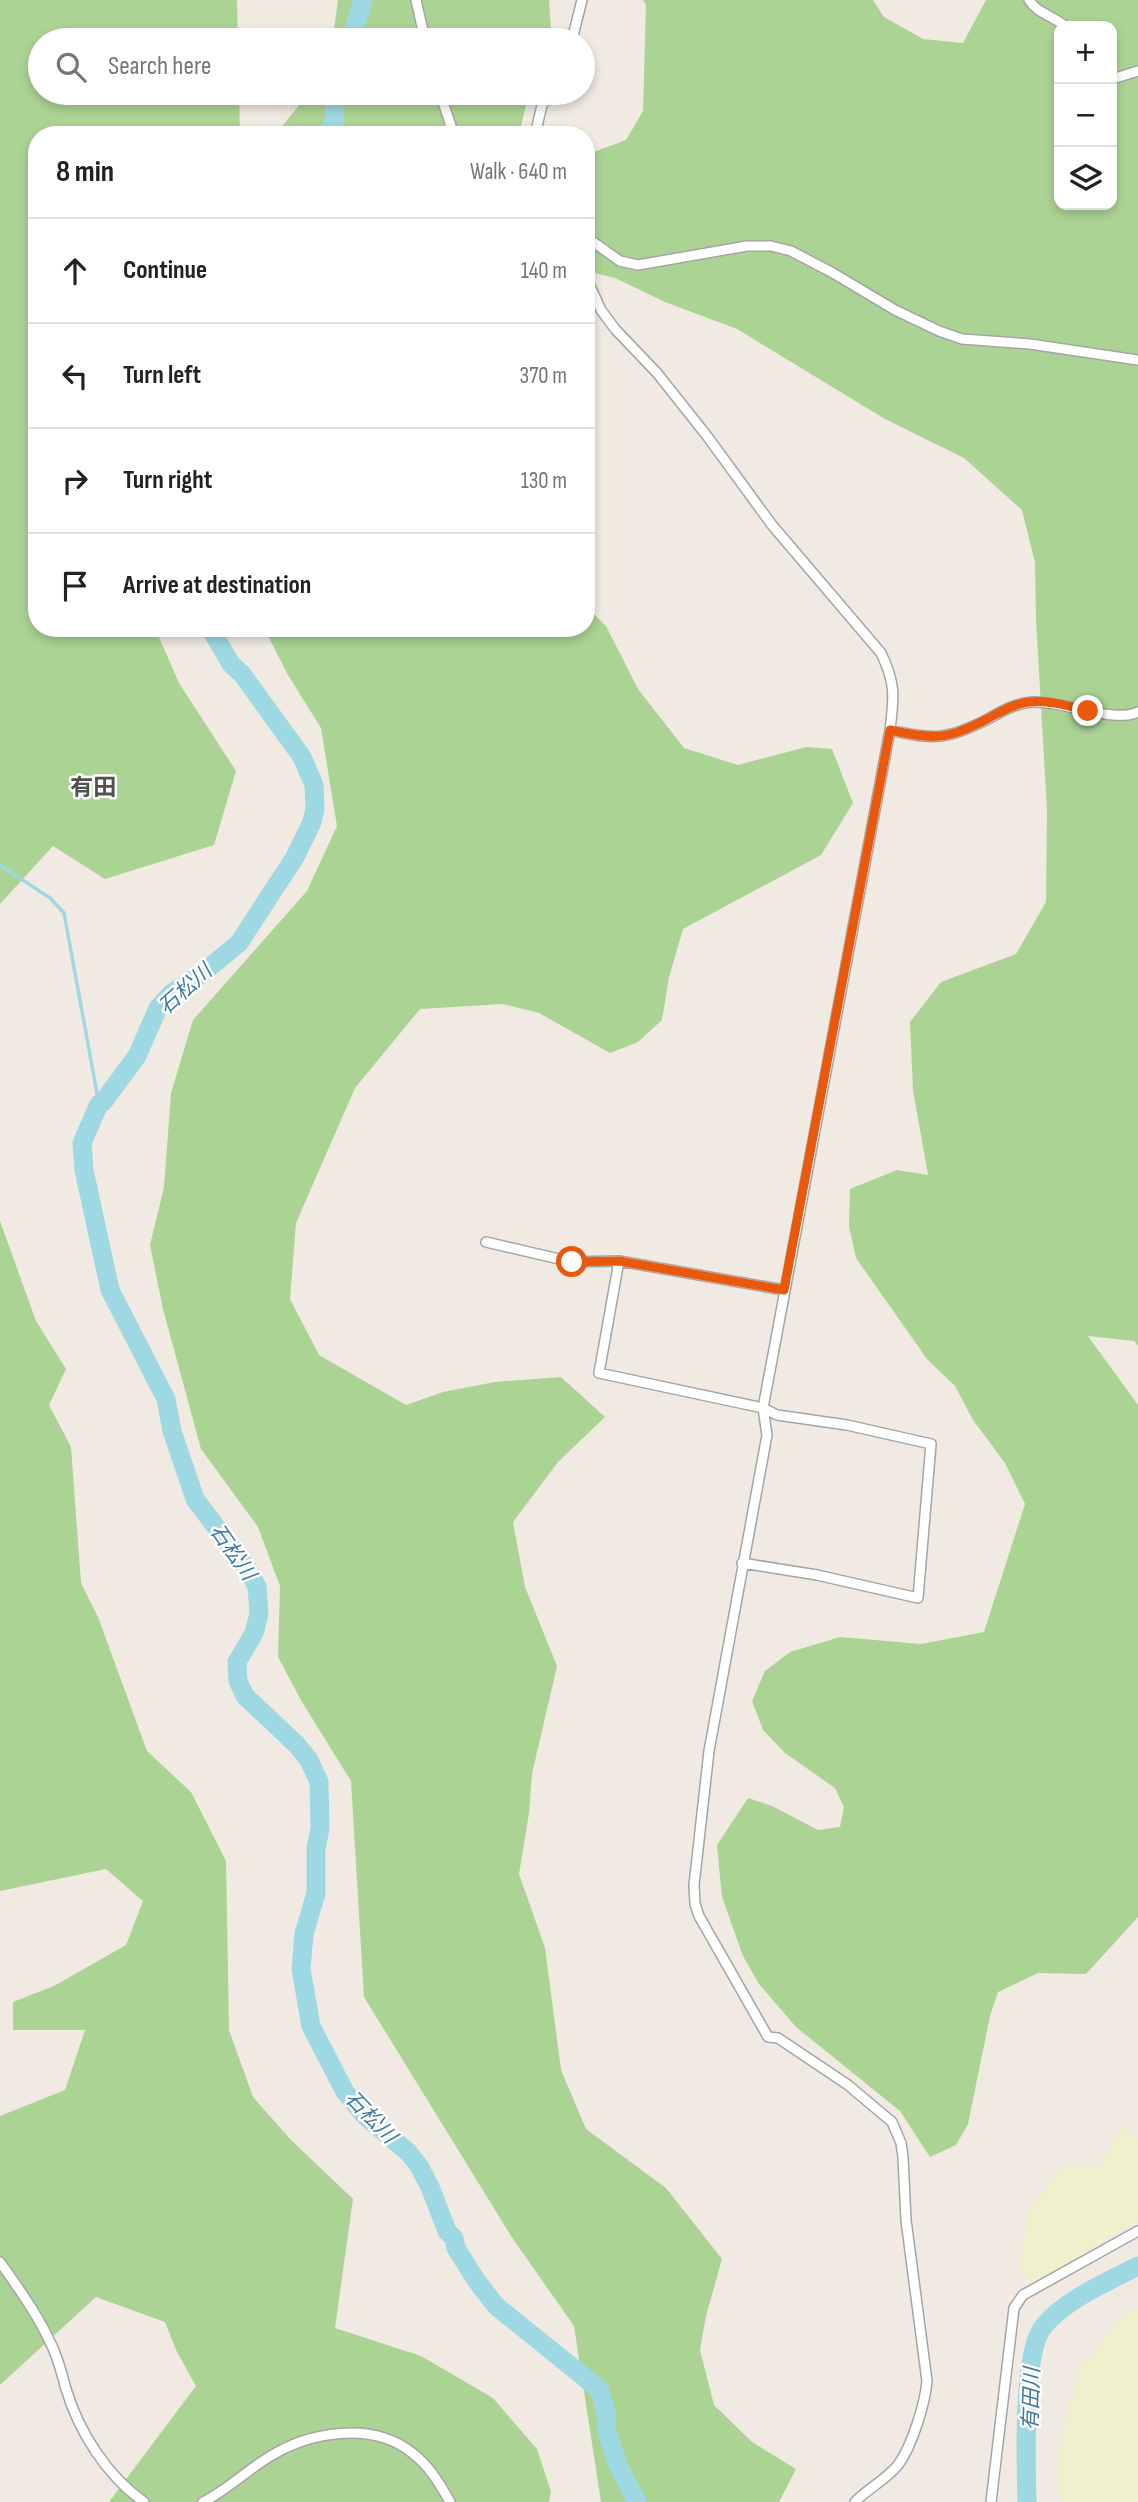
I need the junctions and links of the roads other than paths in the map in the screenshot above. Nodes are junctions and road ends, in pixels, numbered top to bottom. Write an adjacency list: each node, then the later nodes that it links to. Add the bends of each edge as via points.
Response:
1 (416, 0): 5 (street)
2 (582, 0): 6 (street)
3 (1029, 0): 4 (street)
4 (1059, 21)
5 (422, 28)
6 (575, 28)
7 (1138, 71): 8 (street)
8 (1117, 77)
9 (444, 105): 11 (street)
10 (542, 105): 12 (street)
11 (451, 126)
12 (537, 126)
13 (595, 243): 15 (street, via 620,261 638,265 747,246 775,247 834,273 895,310 962,339)
14 (595, 297): 17 (street, via 615,329 657,373 772,525 881,653 892,676)
15 (1138, 360)
16 (1138, 712): 17 (street, via 1118,715 1046,701 1028,702 942,737)
17 (890, 730): 20 (street)
18 (486, 1242): 19 (street, via 572,1262)
19 (619, 1261): 20 (street); 21 (street, via 599,1373)
20 (784, 1290): 21 (street)
21 (763, 1408): 22 (street, via 767,1435); 22 (street, via 777,1415 931,1444 921,1586 918,1598)
22 (742, 1563): 28 (street, via 709,1751 695,1904 768,2037 778,2038 815,2062 886,2115 903,2157 926,2395 898,2465)
23 (1138, 2231): 29 (street, via 1023,2295 1014,2308)
24 (0, 2262): 25 (street, via 47,2335 75,2414 95,2451 110,2472)
25 (144, 2502)
26 (203, 2502): 27 (street, via 270,2456 306,2439 332,2434 363,2434 409,2450 423,2461)
27 (450, 2502)
28 (855, 2502)
29 (991, 2502)

